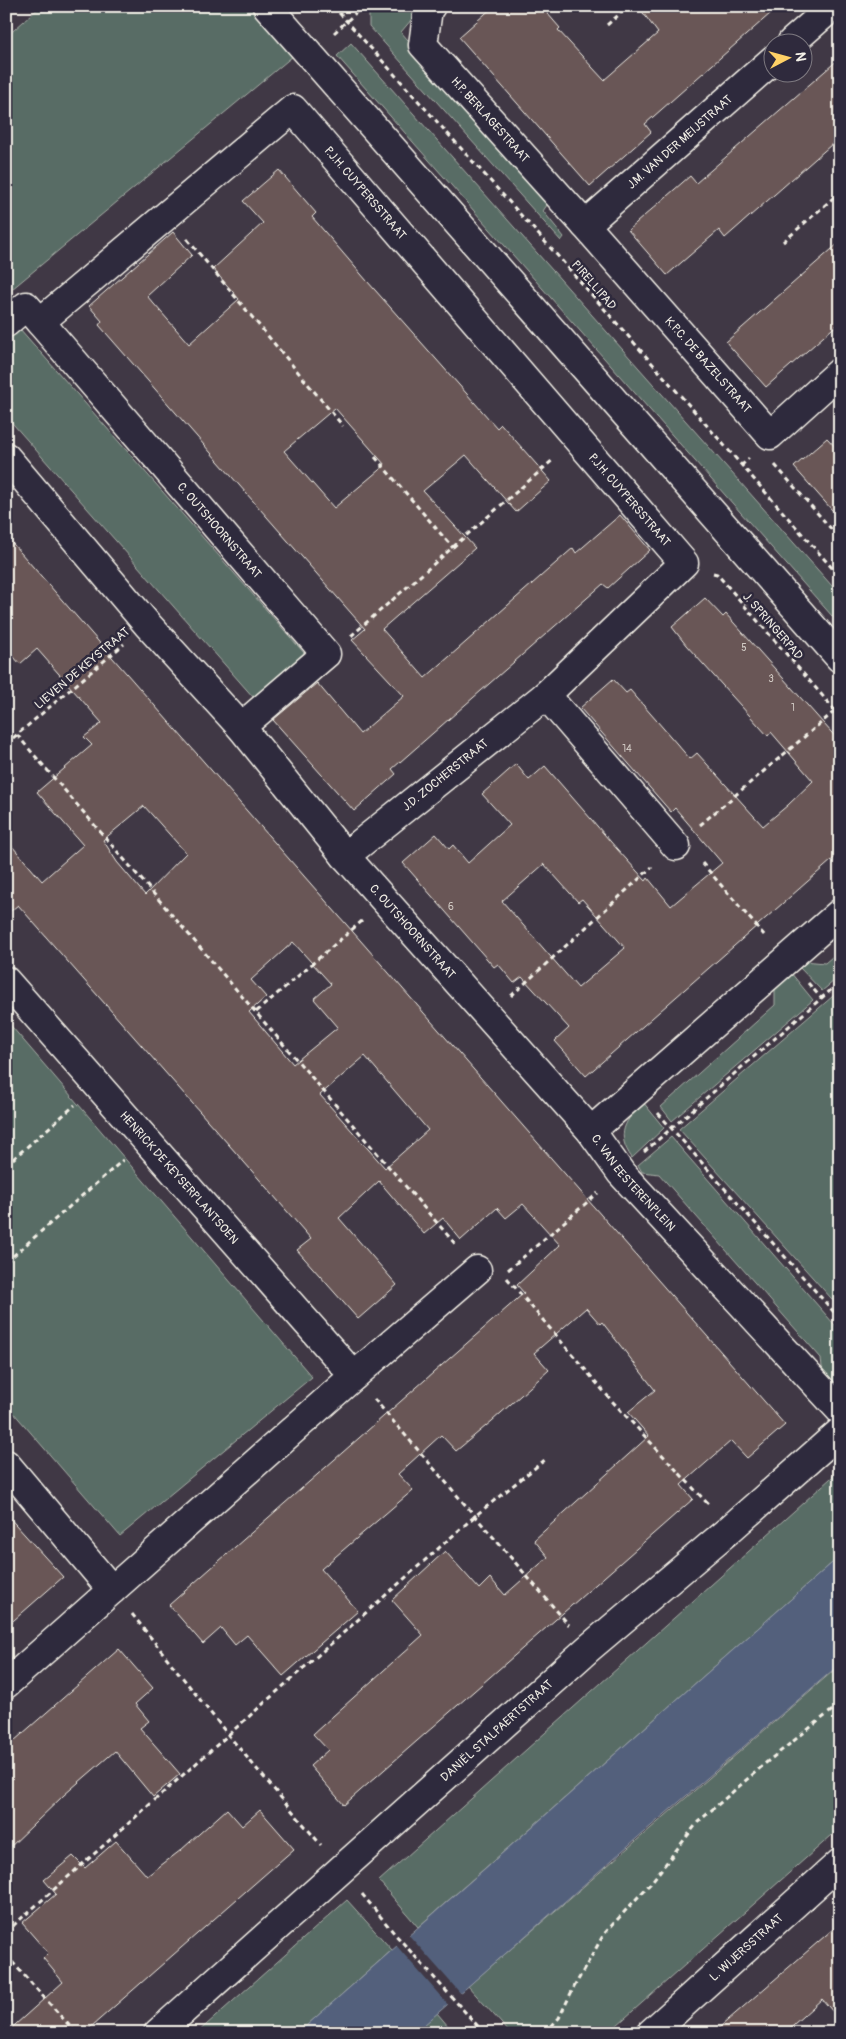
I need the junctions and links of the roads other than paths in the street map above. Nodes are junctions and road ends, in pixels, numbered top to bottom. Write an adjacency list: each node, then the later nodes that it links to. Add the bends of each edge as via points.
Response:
1 (267, 6): 12 (street)
2 (431, 6): 6 (street, H.P. BERLAGESTRAAT, via 423,46)
3 (833, 6): 4 (street)
4 (803, 32)
5 (764, 68): 6 (street, J.M. VAN DER MEIJSTRAAT)
6 (585, 225): 9 (street, K.P.C. DE BAZELSTRAAT, via 770,435)
7 (40, 322): 8 (street, via 26,306); 11 (street, P.J.H. CUYPERSSTRAAT, via 293,109); 14 (street, C. OUTSHOORNSTRAAT, via 326,654)
8 (6, 323)
9 (840, 372)
10 (6, 457): 14 (street, C. OUTSHOORNSTRAAT, via 147,624)
11 (684, 563): 13 (street, J.D. ZOCHERSTRAAT)
12 (840, 658)
13 (546, 694): 15 (street); 16 (street, J.D. ZOCHERSTRAAT)
14 (241, 727): 16 (street, C. OUTSHOORNSTRAAT)
15 (676, 846)
16 (345, 856): 19 (street, C. OUTSHOORNSTRAAT)
17 (840, 913): 19 (street, C. VAN EESTERENPLEIN)
18 (6, 981): 21 (street, HENRICK DE KEYSERPLANTSOEN)
19 (592, 1131): 22 (street, C. VAN EESTERENPLEIN, via 621,1173)
20 (490, 1272): 21 (street)
21 (354, 1376): 25 (street)
22 (840, 1410)
23 (840, 1432): 28 (street, DANIËL STALPAERTSTRAAT, via 589,1648)
24 (6, 1464): 25 (street)
25 (112, 1590): 26 (street)
26 (6, 1684)
27 (840, 1863): 29 (street, L. WIJERSSTRAAT)
28 (158, 2033)
29 (651, 2033)

